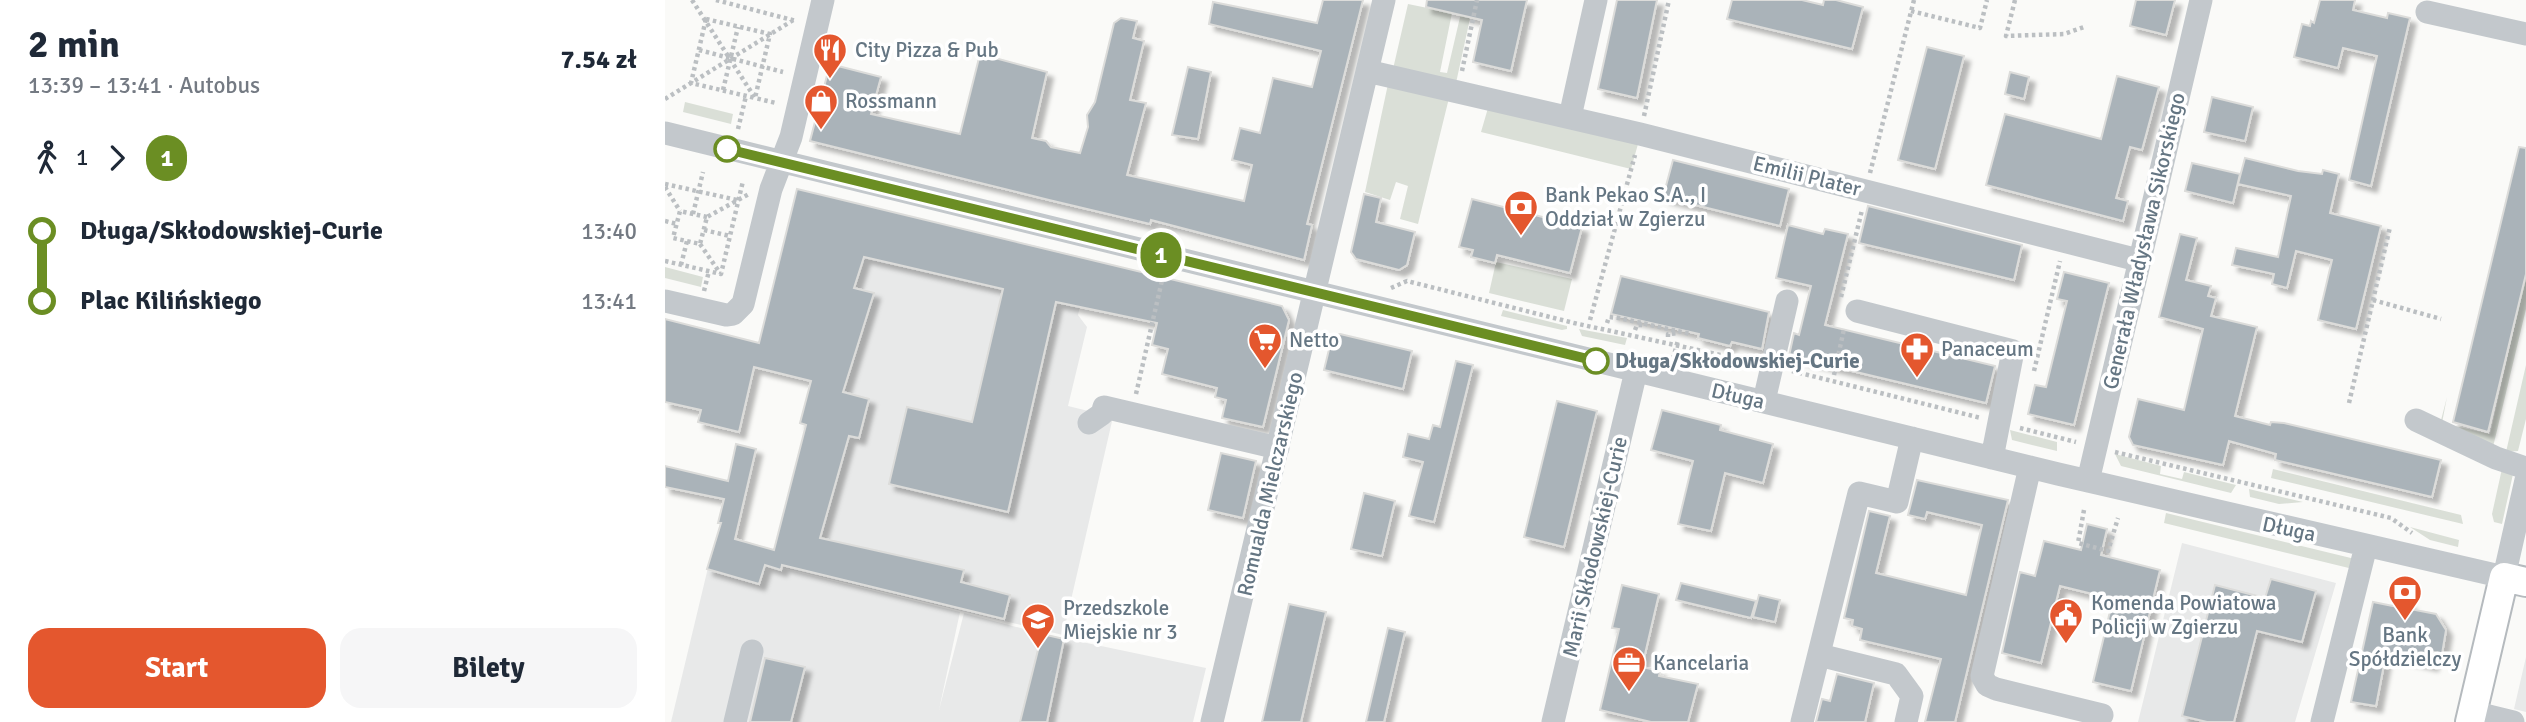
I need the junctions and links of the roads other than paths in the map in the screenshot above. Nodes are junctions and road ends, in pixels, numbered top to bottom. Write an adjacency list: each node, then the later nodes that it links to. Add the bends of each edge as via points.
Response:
1 (823, 0): 10 (street)
2 (1384, 0): 7 (street, Romualda Mielczarskiego)
3 (1596, 0): 8 (street)
4 (2201, 0): 11 (street, Generała Władysława Sikorskiego)
5 (2427, 12): 6 (street)
6 (2526, 34)
7 (1367, 71): 8 (street, Emilii Plater); 12 (street, Romualda Mielczarskiego)
8 (1570, 117): 11 (street, Emilii Plater, via 1865,196)
9 (665, 133): 10 (street, Długa)
10 (781, 163): 12 (street, Długa); 13 (street, via 739,310 726,315)
11 (2138, 260): 26 (street, Generała Władysława Sikorskiego)
12 (1315, 291): 16 (street, Długa); 21 (street, Romualda Mielczarskiego)
13 (665, 301)
14 (1787, 301): 17 (street)
15 (1851, 315): 22 (street, via 2013,351)
16 (1636, 371): 17 (street, Długa); 35 (street, Marii Skłodowskiej-Curie)
17 (1764, 401): 20 (street, Długa)
18 (2416, 420): 24 (street)
19 (1089, 424): 21 (street, via 1104,407)
20 (1912, 438): 22 (street, Długa); 30 (street, via 1897,502 1859,494)
21 (1278, 448): 34 (street, Romualda Mielczarskiego)
22 (1992, 458): 23 (street, Długa)
23 (2030, 467): 26 (street, Długa); 31 (street, via 1982,676 1996,689)
24 (2526, 468)
25 (2526, 480): 28 (street)
26 (2088, 481): 27 (street, Długa)
27 (2366, 546): 28 (street, Długa); 38 (street)
28 (2515, 580): 32 (main road)
29 (752, 651): 33 (street)
30 (1819, 655): 36 (street); 37 (street, via 1896,674 1912,696)
31 (2102, 715)
32 (2471, 717): 39 (street)
33 (736, 722)
34 (1212, 722)
35 (1553, 722)
36 (1802, 722)
37 (1906, 722)
38 (2322, 722)
39 (2514, 722)

